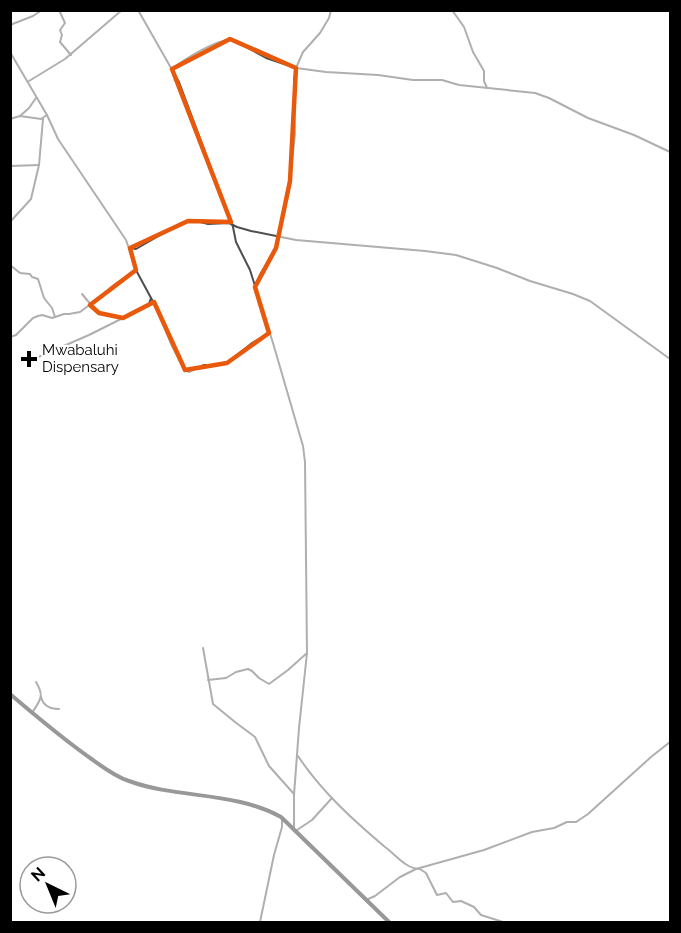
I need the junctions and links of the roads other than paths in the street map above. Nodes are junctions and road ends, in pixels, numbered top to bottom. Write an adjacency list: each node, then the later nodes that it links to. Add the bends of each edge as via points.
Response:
1 (42, 10): 7 (street)
2 (59, 10): 9 (street, via 65,23 60,30 60,42)
3 (122, 10): 9 (street)
4 (138, 10): 11 (street)
5 (331, 10): 10 (street, via 321,33 303,52)
6 (452, 10): 13 (street, via 464,27)
7 (10, 25)
8 (11, 55): 12 (street)
9 (71, 55): 12 (street)
10 (296, 68): 11 (street, via 230,39 190,56); 13 (street, via 442,80); 24 (street, via 294,142)
11 (172, 69): 23 (street)
12 (29, 82): 14 (street)
13 (487, 88): 19 (street, via 545,96)
14 (37, 96): 15 (street); 16 (street)
15 (47, 115): 17 (street); 25 (street, via 58,139)
16 (20, 116): 17 (street); 18 (street)
17 (44, 118): 20 (street)
18 (10, 119)
19 (670, 152)
20 (39, 165): 21 (street); 22 (street, via 30,201)
21 (10, 166)
22 (10, 222)
23 (233, 225): 24 (street); 25 (street, via 188,221 136,249); 28 (street)
24 (279, 237): 28 (street); 37 (street, via 446,254 497,268 590,301)
25 (130, 248): 27 (street)
26 (10, 265): 32 (street, via 38,279)
27 (136, 270): 30 (street); 31 (street)
28 (255, 287): 34 (street)
29 (82, 294): 31 (street)
30 (152, 297): 33 (street, via 147,306); 34 (street, via 186,371 204,364 227,363)
31 (90, 305): 32 (street); 33 (street, via 99,314)
32 (55, 317): 35 (street, via 35,317)
33 (123, 318): 36 (street)
34 (269, 333): 39 (street, via 304,454)
35 (10, 337)
36 (36, 358)
37 (670, 358)
38 (203, 648): 40 (street)
39 (307, 653): 40 (street, via 269,684 246,669 226,678); 47 (street)
40 (208, 680): 48 (street, via 213,704 255,737 269,766)
41 (36, 682): 43 (street)
42 (10, 694): 45 (street)
43 (41, 697): 44 (street, via 46,705); 45 (street)
44 (59, 709)
45 (32, 713): 50 (street, via 71,745 127,781 248,804)
46 (670, 742): 52 (street, via 578,821)
47 (298, 756): 48 (street); 49 (street)
48 (294, 795): 51 (street)
49 (332, 798): 51 (street, via 312,820); 52 (street, via 358,825)
50 (281, 817): 51 (street); 54 (street)
51 (295, 829): 53 (street)
52 (416, 869): 53 (street); 56 (street, via 426,873 437,895 446,893 453,902 461,901)
53 (365, 900): 55 (street)
54 (260, 922)
55 (389, 922)
56 (502, 922)

